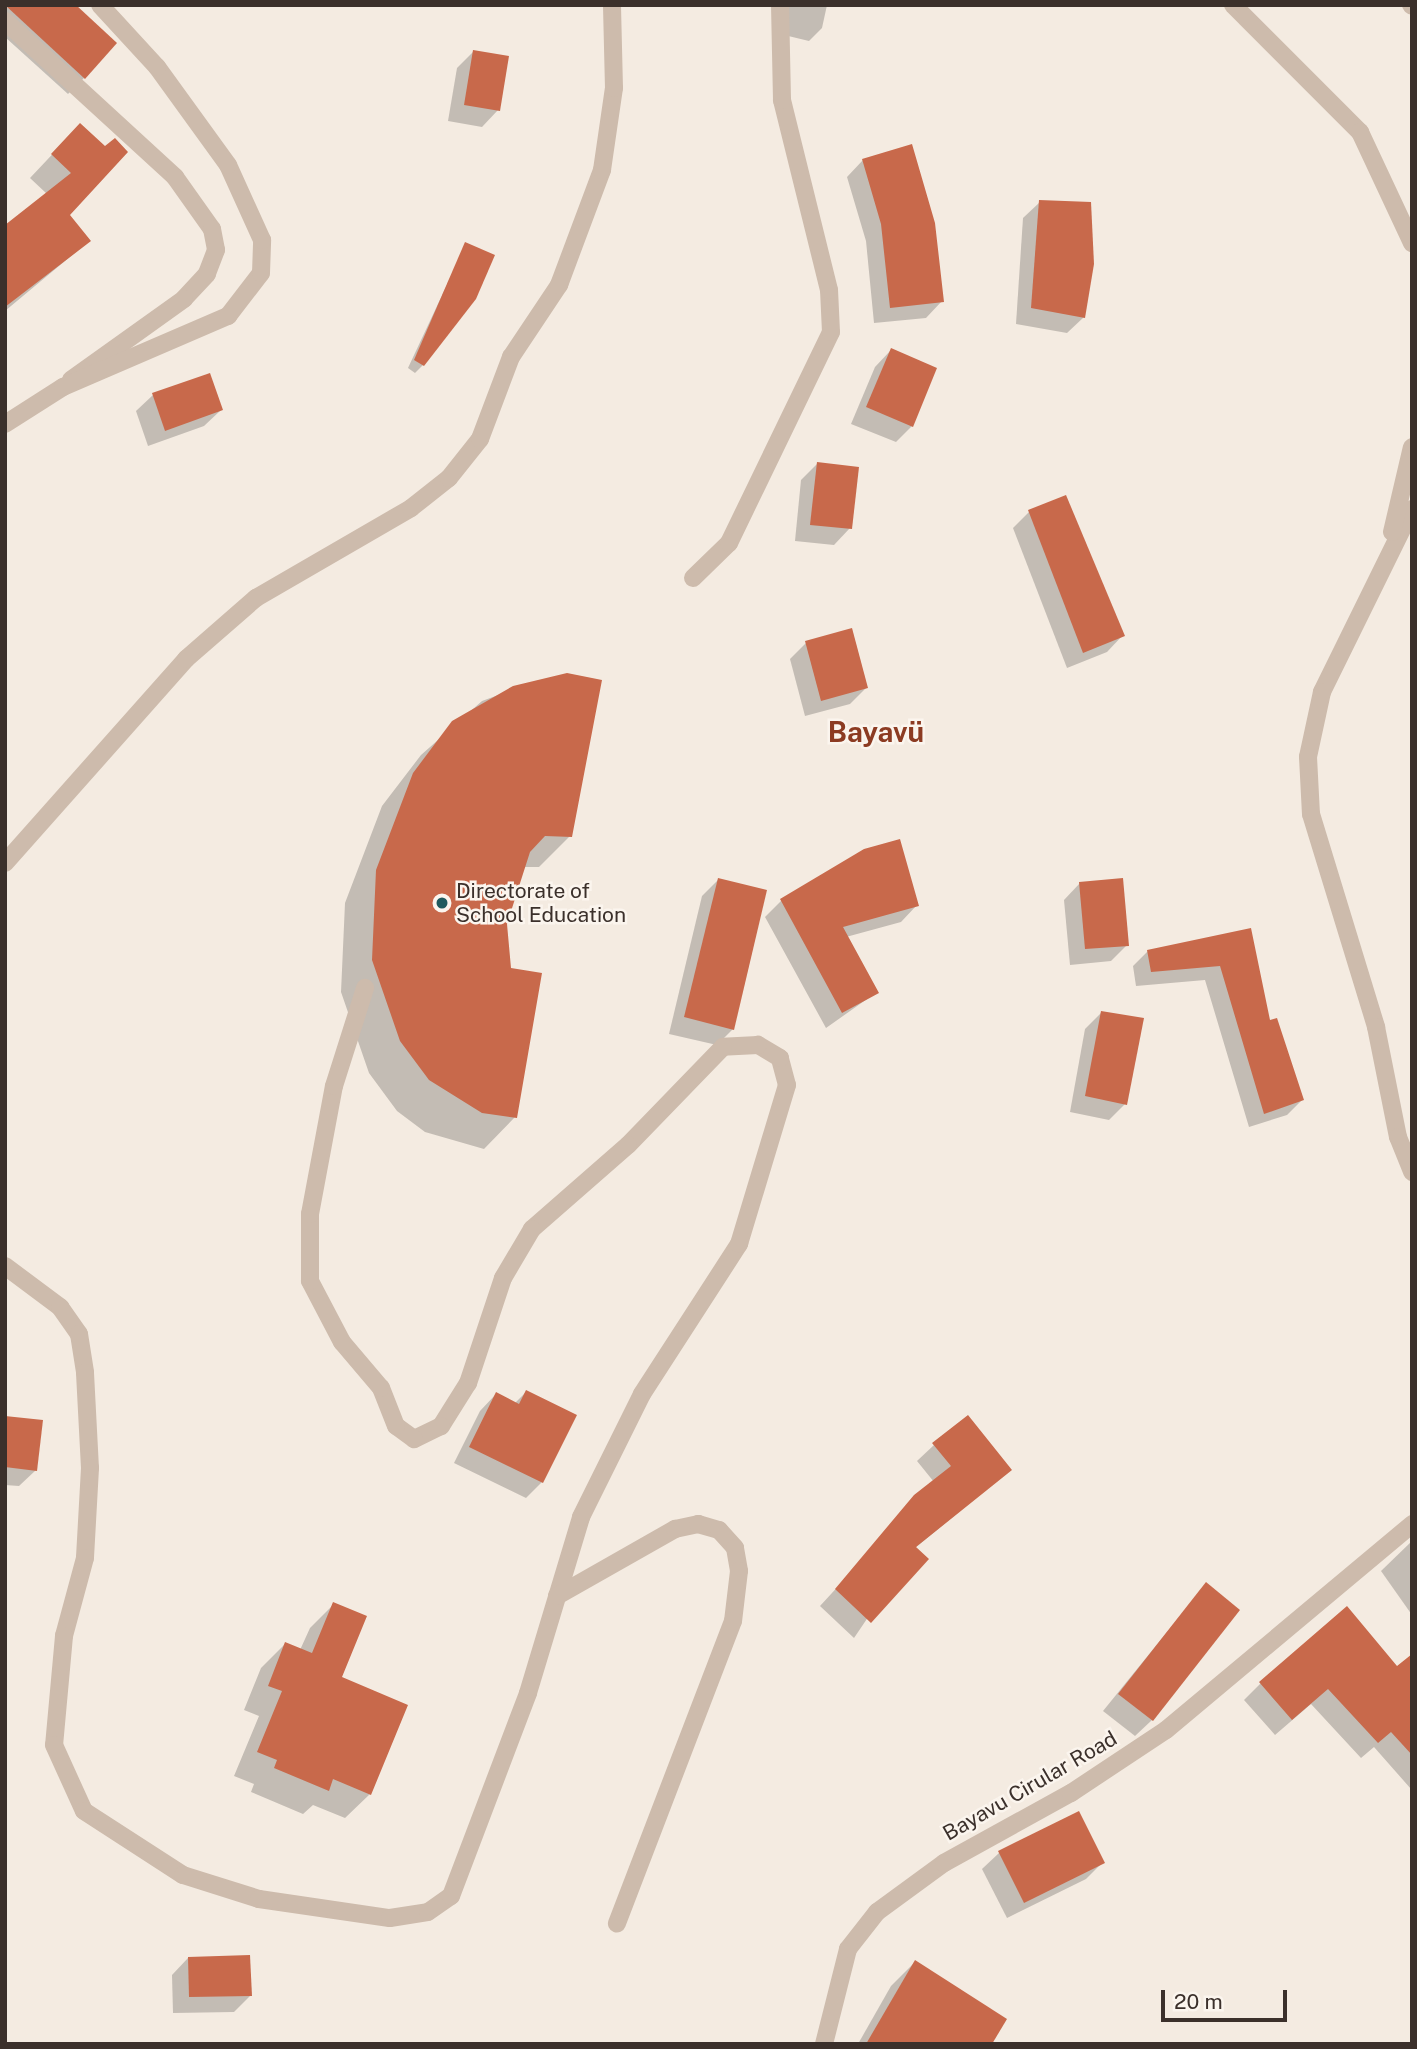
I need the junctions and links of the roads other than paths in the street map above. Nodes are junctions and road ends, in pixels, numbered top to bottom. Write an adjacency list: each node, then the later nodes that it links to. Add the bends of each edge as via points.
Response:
1 (100, 5): 7 (street, via 158,67 229,165 265,257 261,273 229,316)
2 (612, 5): 13 (street, via 614,88 602,170 559,285 511,357 480,439 449,478 411,508 256,598 186,659)
3 (780, 5): 12 (street, via 782,100 830,290 831,332 729,543)
4 (1233, 5): 6 (street, via 1360,132)
5 (5, 22): 7 (street, via 175,177 212,229 216,250 207,274 184,299)
6 (1412, 243)
7 (63, 387): 8 (street)
8 (5, 424)
9 (1412, 447): 11 (street)
10 (1412, 509): 11 (street)
11 (1388, 549): 15 (street, via 1322,692 1308,757 1311,814 1376,1027 1398,1137)
12 (693, 578)
13 (5, 863)
14 (365, 988): 18 (street, via 334,1086 312,1201 310,1281 342,1342 381,1388 396,1426 414,1439 441,1426 468,1382 503,1278 532,1229 628,1145 723,1046 758,1045 780,1058 787,1085 738,1244 636,1406 581,1517)
15 (1412, 1172)
16 (5, 1266): 18 (street, via 60,1307 79,1334 90,1468 85,1558 64,1636 54,1745 84,1811 122,1839 183,1875 259,1899 390,1918 428,1912 451,1896 461,1874)
17 (1412, 1524): 20 (street, Bayavu Cirular Road, via 1166,1730 1072,1794 944,1863 877,1912 848,1949)
18 (557, 1597): 19 (street, via 676,1529 698,1524 719,1530 735,1548 739,1571 733,1621)
19 (617, 1923)
20 (824, 2044)

